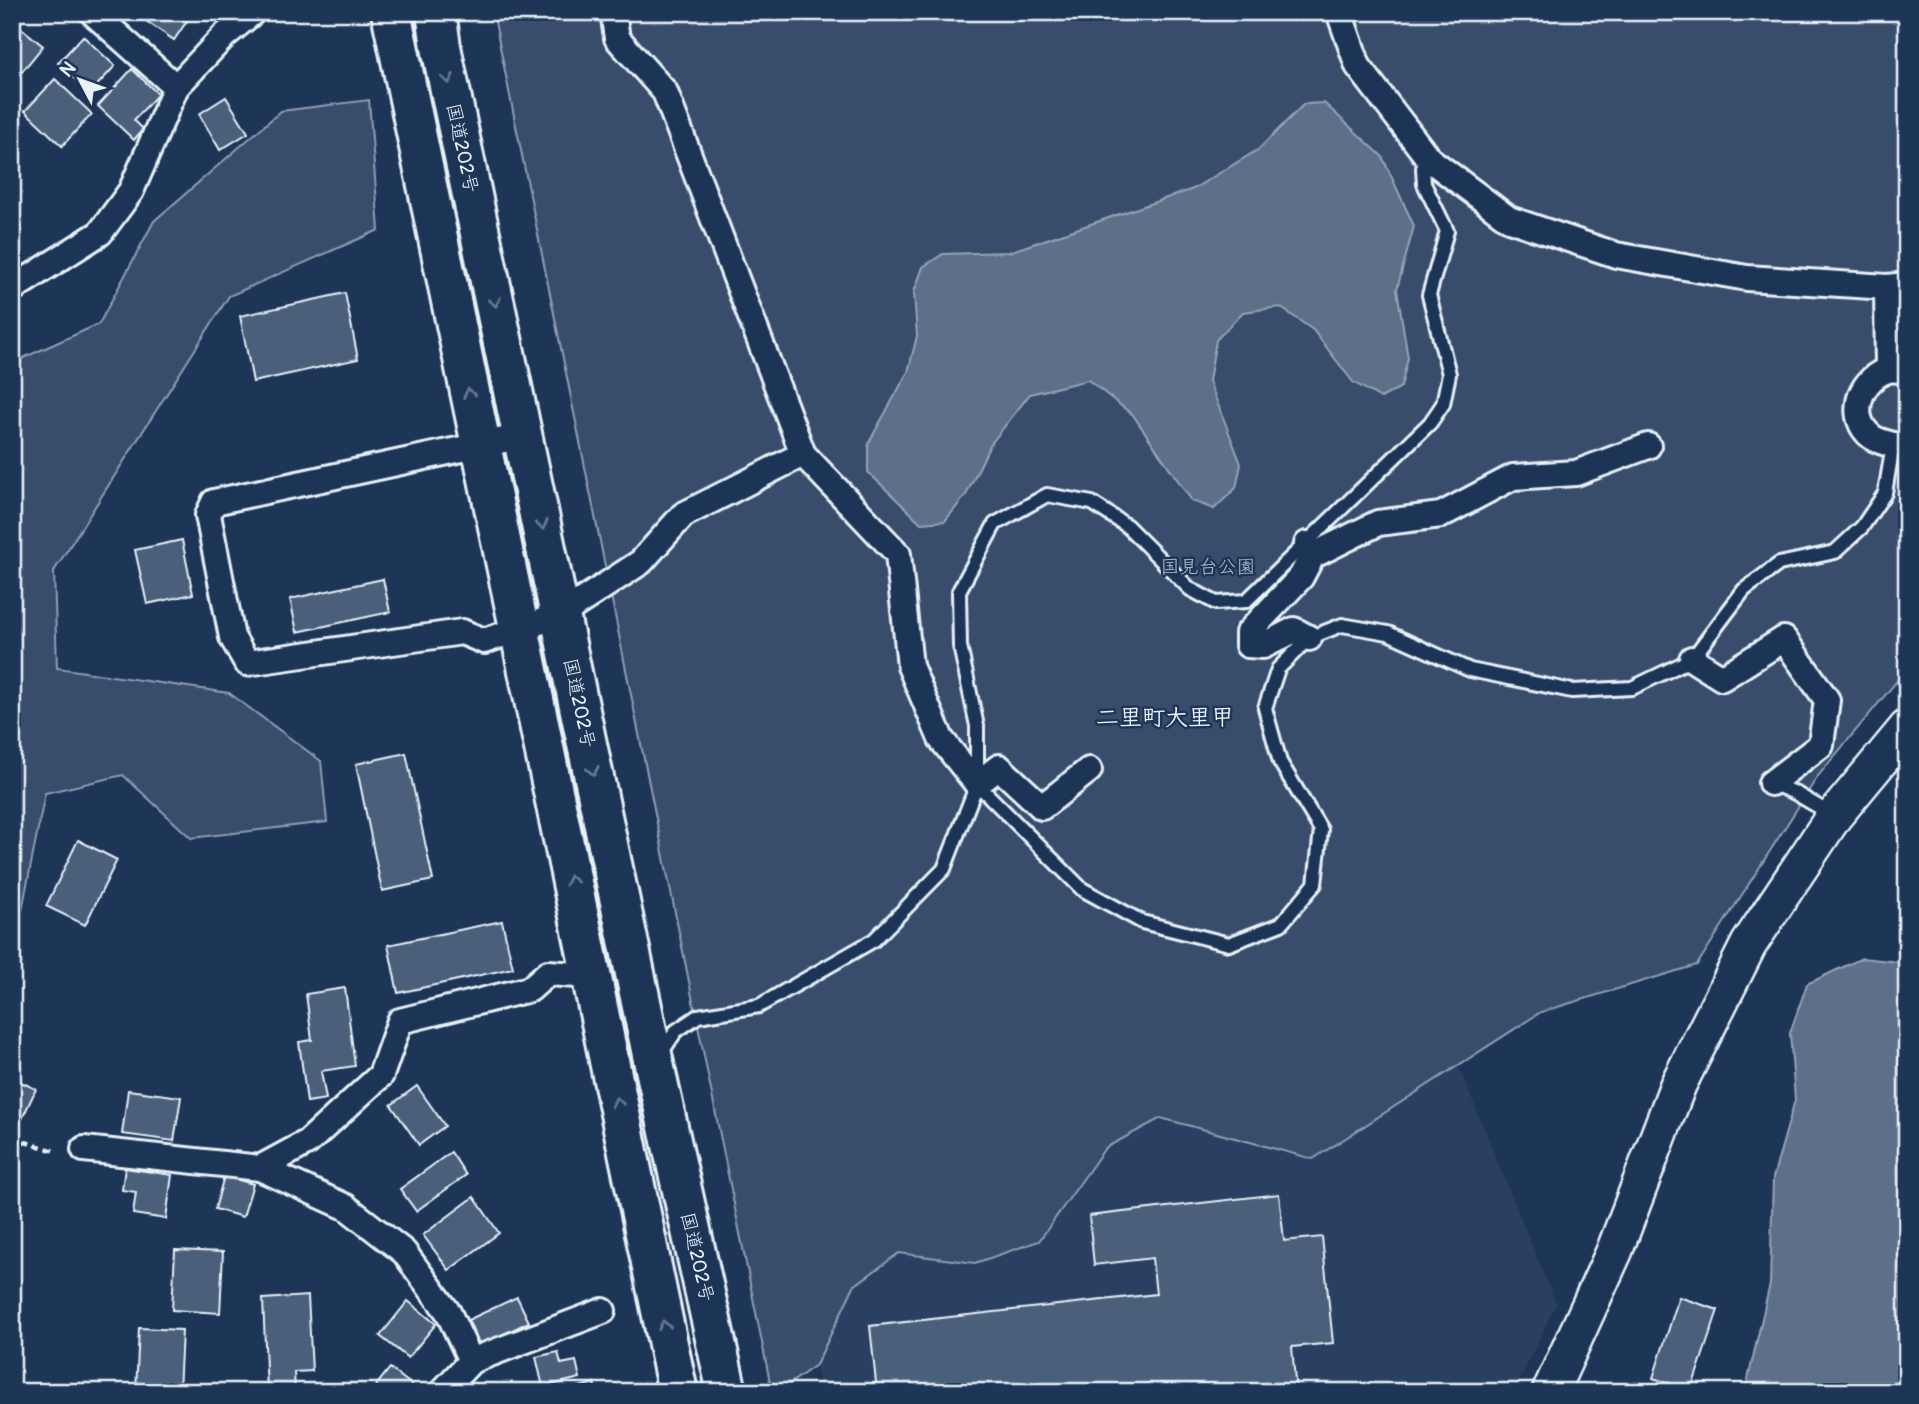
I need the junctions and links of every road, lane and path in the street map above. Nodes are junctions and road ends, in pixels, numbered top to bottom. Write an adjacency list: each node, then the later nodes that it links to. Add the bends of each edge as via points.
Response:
1 (92, 12): 7 (street)
2 (253, 12): 7 (street)
3 (391, 12): 14 (highway, one-way to 3)
4 (436, 12): 12 (highway, 国道202号, one-way to 12)
5 (613, 12): 16 (street, via 617,38 665,92)
6 (1339, 12): 8 (street, via 1358,66)
7 (176, 87): 10 (street, via 131,191 100,233)
8 (1429, 159): 9 (street, via 1508,219 1616,255 1747,278); 17 (lane, via 1423,168 1424,184 1447,231 1429,295 1449,374 1443,404)
9 (1897, 286): 11 (street)
10 (12, 289)
11 (1897, 370): 13 (street, via 1869,379 1859,398 1860,420 1872,437)
12 (523, 436): 14 (street); 18 (highway, 国道202号, one-way to 18)
13 (1900, 444): 21 (lane, via 1885,493 1862,527 1835,552 1779,564 1744,590)
14 (480, 445): 19 (highway); 19 (street, via 214,502 208,515 232,637 247,663 462,632 484,641)
15 (1648, 446): 17 (street, via 1576,473 1513,477 1441,515 1378,523)
16 (803, 454): 18 (street, via 683,515 641,562); 25 (street, via 898,554 909,666 941,739)
17 (1309, 550): 20 (street, via 1301,577 1248,633 1248,645 1263,646 1294,630); 25 (lane, via 1246,601 1216,603 1190,590 1127,526 1091,503 1047,495 995,524 959,591 960,646 977,726)
18 (560, 615): 19 (street); 28 (highway, 国道202号, one-way to 28)
19 (519, 631): 27 (highway, one-way to 19)
20 (1309, 638): 21 (lane, via 1342,625 1388,633 1470,670 1572,691 1632,688); 25 (lane, via 1278,669 1265,708 1280,762 1321,830 1315,884 1281,924 1229,944 1142,922 1082,888)
21 (1692, 659): 24 (street, via 1722,678 1784,639 1827,700 1821,744)
22 (1907, 728): 26 (street)
23 (1089, 770): 25 (street, via 1042,807 999,767)
24 (1772, 783): 26 (lane)
25 (977, 784): 28 (lane, via 944,869 874,940 759,1006 698,1016 676,1031)
26 (1835, 816): 37 (street, via 1749,944 1678,1085 1615,1252)
27 (591, 976): 31 (street, via 548,973 530,989 400,1021 381,1075 308,1142); 35 (highway, one-way to 27)
28 (654, 1064): 36 (highway, 国道202号)
29 (12, 1138): 30 (path, via 60,1152)
30 (84, 1149): 31 (street)
31 (260, 1168): 33 (street, via 346,1207 404,1252 448,1312)
32 (603, 1311): 33 (street)
33 (471, 1361): 34 (street)
34 (442, 1392)
35 (678, 1392)
36 (727, 1392)
37 (1550, 1392)

